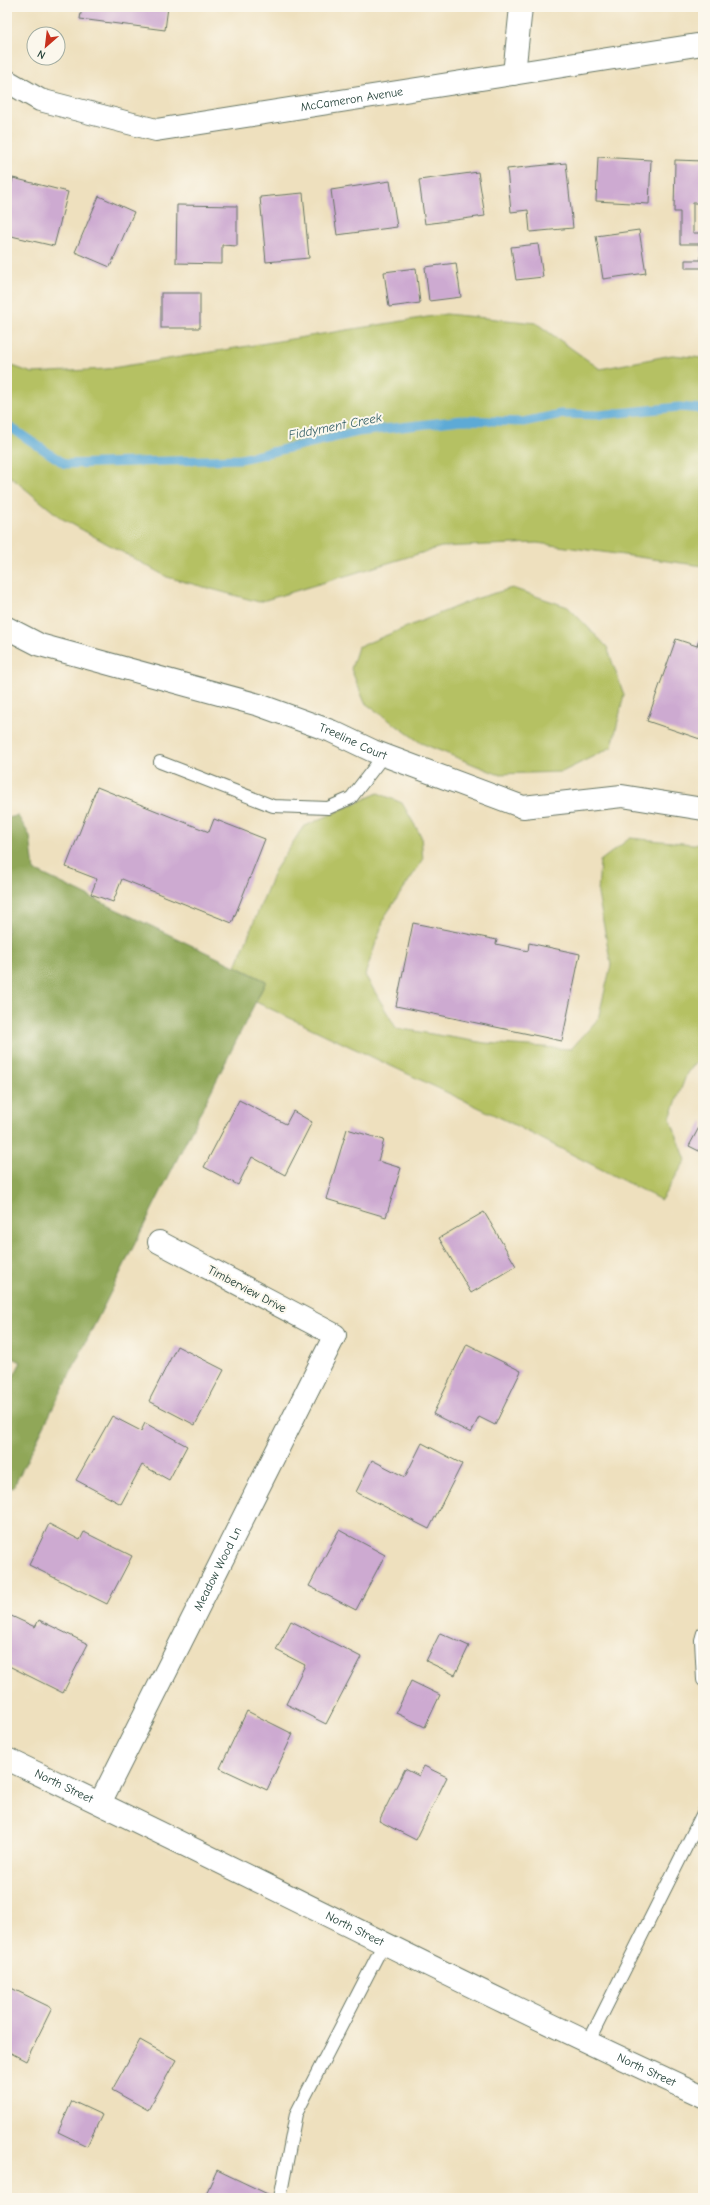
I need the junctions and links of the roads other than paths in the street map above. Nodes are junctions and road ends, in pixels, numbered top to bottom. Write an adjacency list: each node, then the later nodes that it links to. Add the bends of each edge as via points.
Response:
1 (521, 7): 3 (street)
2 (703, 44): 3 (street, McCameron Avenue)
3 (514, 74): 4 (street, McCameron Avenue, via 156,130 40,100)
4 (7, 81)
5 (7, 628): 6 (street, Treeline Court, via 40,644 258,705 330,731)
6 (384, 755): 7 (lane, via 351,798 328,808 273,806); 8 (street, Treeline Court, via 523,807 622,796)
7 (160, 762)
8 (703, 810)
9 (160, 1242): 10 (street, Timberview Drive)
10 (335, 1335): 14 (street, Meadow Wood Ln)
11 (703, 1634): 12 (lane)
12 (703, 1680)
13 (7, 1759): 14 (street, North Street)
14 (100, 1803): 16 (street, North Street)
15 (703, 1813): 17 (lane)
16 (384, 1943): 17 (street, North Street); 19 (lane, via 296,2114)
17 (588, 2043): 18 (street, North Street)
18 (703, 2096)
19 (280, 2198)

